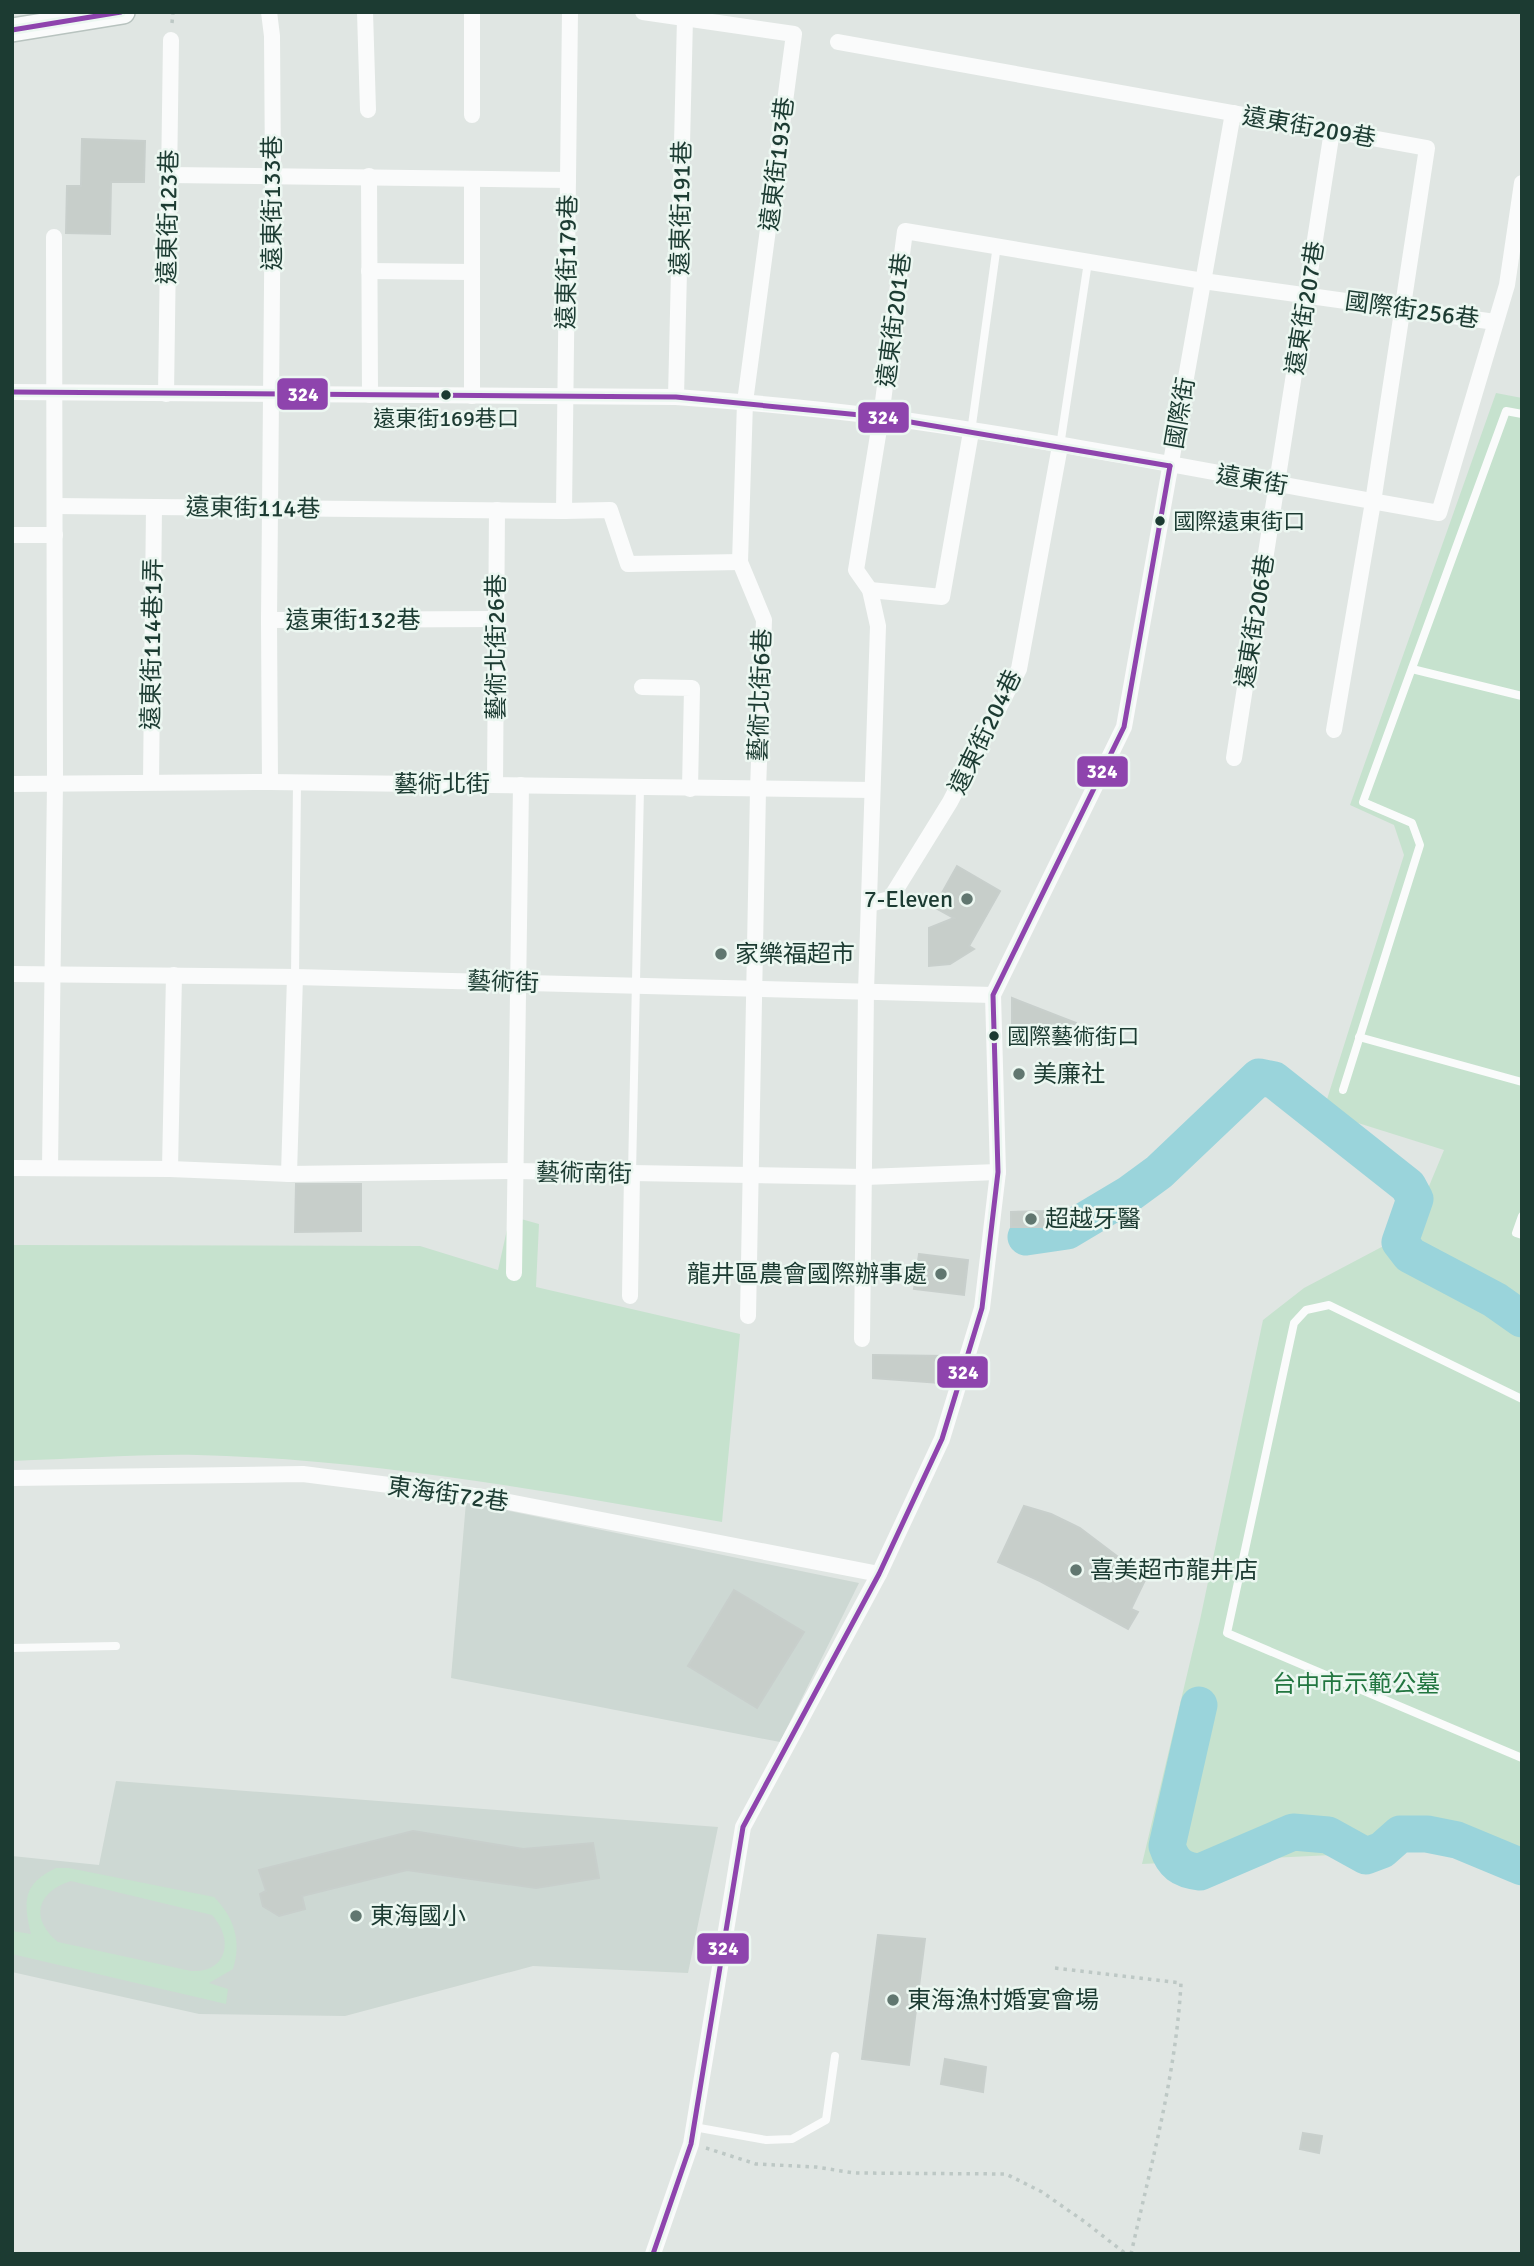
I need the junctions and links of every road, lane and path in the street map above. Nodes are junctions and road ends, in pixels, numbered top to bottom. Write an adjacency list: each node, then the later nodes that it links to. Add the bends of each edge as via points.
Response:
1 (123, 12): 8 (street)
2 (269, 12): 16 (street, 遠東街133巷)
3 (365, 12): 11 (street)
4 (472, 12): 13 (street)
5 (570, 12): 19 (street, 遠東街179巷)
6 (643, 12): 7 (street)
7 (685, 18): 37 (street, 遠東街191巷); 38 (street, 遠東街193巷, via 794,34)
8 (12, 30)
9 (171, 40): 15 (street, 遠東街123巷)
10 (838, 43): 12 (street, 遠東街209巷)
11 (368, 110)
12 (1233, 113): 14 (street, 遠東街209巷); 26 (street, 國際街)
13 (472, 115)
14 (1332, 131): 27 (street, 遠東街207巷); 28 (street, 遠東街209巷, via 1427,148)
15 (169, 175): 16 (street); 32 (street, 遠東街123巷)
16 (272, 176): 17 (street); 33 (street, 遠東街133巷)
17 (369, 176): 18 (street); 24 (street)
18 (471, 179): 19 (street); 25 (street)
19 (568, 180): 36 (street, 遠東街179巷)
20 (1522, 183): 29 (street, 遠東街, via 1507,285)
21 (54, 237): 31 (street)
22 (997, 245): 23 (street, 國際街256巷); 40 (street, 遠東街201巷, via 905,231); 41 (lane)
23 (1088, 261): 26 (street, 國際街256巷); 42 (lane)
24 (369, 271): 25 (street); 34 (street)
25 (472, 272): 35 (street)
26 (1203, 281): 27 (street, 國際街256巷); 43 (street, 國際街)
27 (1308, 295): 28 (street, 國際街256巷); 44 (street, 遠東街207巷)
28 (1402, 308): 29 (street, 國際街256巷); 45 (street, 遠東街209巷)
29 (1495, 322): 45 (street, 遠東街, via 1439,513)
30 (12, 392): 31 (street, 遠東街)
31 (54, 392): 32 (street, 遠東街); 46 (street)
32 (166, 394): 33 (street, 遠東街)
33 (271, 394): 34 (street, 遠東街); 48 (street, 遠東街132巷)
34 (370, 395): 35 (street, 遠東街)
35 (472, 396): 36 (street, 遠東街)
36 (566, 397): 37 (street, 遠東街); 50 (street, 遠東街179巷)
37 (676, 397): 38 (street, 遠東街)
38 (746, 402): 40 (street, 遠東街); 53 (street)
39 (1522, 415): 57 (lane, via 1506,411)
40 (881, 417): 41 (street, 遠東街); 54 (street, via 856,570)
41 (971, 432): 42 (street, 遠東街); 54 (street, via 942,597)
42 (1059, 446): 43 (street, 遠東街); 73 (street, 遠東街204巷, via 1018,669 950,802 890,899)
43 (1170, 466): 44 (street, 遠東街); 82 (street, 國際街, via 1124,727)
44 (1276, 484): 45 (street, 遠東街); 61 (street, 遠東街206巷)
45 (1373, 502): 60 (street, 遠東街209巷)
46 (55, 506): 47 (street, 遠東街114巷); 52 (street)
47 (154, 507): 48 (street, 遠東街114巷); 62 (street, 遠東街114巷1弄)
48 (269, 508): 49 (street, 遠東街114巷); 55 (street, 遠東街132巷)
49 (497, 510): 50 (street, 遠東街114巷); 56 (street, 藝術北街26巷)
50 (564, 512): 53 (street, 遠東街114巷, via 610,510 628,564)
51 (12, 535): 52 (street)
52 (55, 535): 65 (street)
53 (740, 562): 71 (street, 藝術北街6巷, via 764,620)
54 (870, 590): 72 (street, via 878,626)
55 (269, 620): 56 (street, 遠東街132巷); 63 (street)
56 (496, 620): 67 (street, 藝術北街26巷)
57 (1412, 669): 59 (lane); 83 (lane, via 1363,802 1412,823 1420,845)
58 (642, 687): 70 (street, via 692,688)
59 (1522, 696)
60 (1334, 730)
61 (1234, 758)
62 (151, 782): 63 (street, 藝術北街); 65 (street, 藝術北街)
63 (270, 782): 66 (street, 藝術北街)
64 (12, 784): 65 (street, 藝術北街)
65 (55, 784): 75 (street)
66 (296, 784): 67 (street, 藝術北街); 77 (lane)
67 (495, 785): 68 (street, 藝術北街)
68 (521, 785): 69 (street, 藝術北街); 78 (street)
69 (640, 788): 70 (street, 藝術北街); 79 (lane)
70 (690, 789): 71 (street, 藝術北街)
71 (758, 790): 72 (street, 藝術北街); 80 (street, 藝術北街6巷)
72 (872, 790): 73 (street)
73 (869, 904): 81 (street)
74 (12, 974): 75 (street, 藝術街)
75 (54, 974): 76 (street, 藝術街); 87 (street)
76 (174, 975): 77 (street, 藝術街); 88 (street)
77 (295, 976): 78 (street, 藝術街); 91 (street)
78 (519, 982): 79 (street, 藝術街); 89 (street)
79 (636, 985): 80 (street, 藝術街); 92 (lane)
80 (754, 989): 81 (street, 藝術街); 93 (street, 藝術北街6巷)
81 (866, 992): 82 (street, 藝術街); 94 (street)
82 (993, 995): 90 (street, 國際街)
83 (1359, 1037): 84 (lane); 85 (lane)
84 (1522, 1082)
85 (1343, 1090)
86 (12, 1168): 87 (street, 藝術南街)
87 (50, 1168): 88 (street, 藝術南街)
88 (170, 1169): 91 (street, 藝術南街)
89 (514, 1171): 91 (street, 藝術南街); 92 (street, 藝術南街); 97 (street)
90 (998, 1172): 94 (street, 藝術南街); 103 (street, 國際街, via 982,1308 942,1439)
91 (289, 1174)
92 (632, 1174): 93 (street, 藝術南街); 98 (street)
93 (750, 1177): 94 (street, 藝術南街); 99 (street, 藝術北街6巷)
94 (865, 1177): 100 (street)
95 (1522, 1216): 96 (lane, via 1516,1233)
96 (1522, 1235)
97 (514, 1273)
98 (630, 1296)
99 (748, 1316)
100 (862, 1339)
101 (1522, 1399): 106 (lane, via 1329,1305 1306,1310 1294,1323 1227,1633)
102 (12, 1478): 103 (street, 東海街72巷, via 303,1474 483,1497)
103 (879, 1574): 109 (street, 國際街, via 743,1827)
104 (116, 1646): 105 (lane)
105 (12, 1648)
106 (1522, 1758)
107 (1055, 1968): 113 (path, via 1181,1983 1172,2068)
108 (835, 2056): 109 (lane, via 826,2119 792,2140)
109 (694, 2127): 110 (street, 國際街)
110 (691, 2144): 111 (street, 國際街); 112 (path, via 756,2164 854,2173 1006,2174 1042,2192)
111 (653, 2254)
112 (1126, 2254)
113 (1131, 2254)

